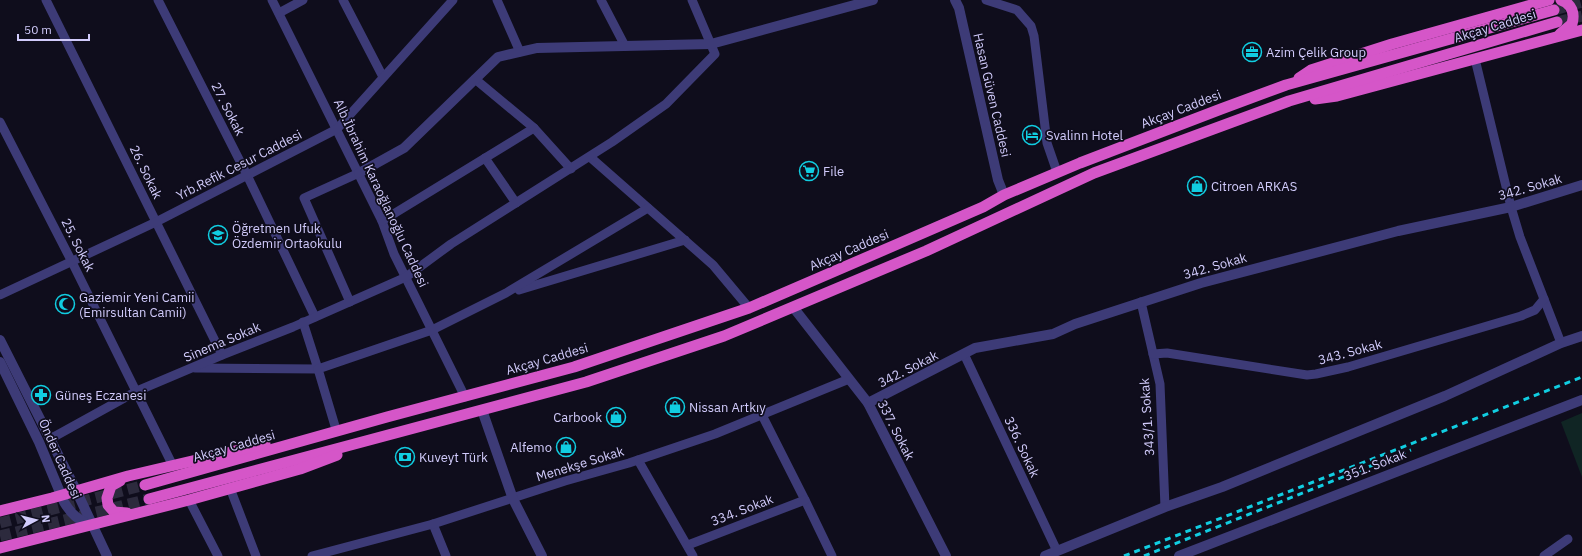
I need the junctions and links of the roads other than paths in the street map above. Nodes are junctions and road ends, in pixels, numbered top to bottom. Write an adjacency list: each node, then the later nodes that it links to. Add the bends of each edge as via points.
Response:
1 (46, 0): 41 (street, 26. Sokak)
2 (158, 0): 34 (street, 27. Sokak)
3 (272, 0): 15 (street, Alb.İbrahim Karaoğlanoğlu Caddesi)
4 (303, 0): 15 (street)
5 (343, 0): 23 (street)
6 (453, 0): 23 (street)
7 (497, 0): 21 (street)
8 (601, 0): 20 (street)
9 (692, 0): 19 (street)
10 (873, 0): 19 (street)
11 (955, 0): 36 (street, Hasan Güven Caddesi, via 959,8 998,180)
12 (986, 0): 32 (street, via 1017,10 1030,26 1034,36 1047,143)
13 (1561, 0): 18 (highway, via 1572,8 1573,20)
14 (1552, 5): 32 (highway, Akçay Caddesi, via 1384,46 1311,70 1286,85)
15 (279, 13): 28 (street, Alb.İbrahim Karaoğlanoğlu Caddesi)
16 (1557, 22): 25 (highway, Akçay Caddesi)
17 (1582, 30): 18 (highway)
18 (1558, 36): 22 (highway)
19 (711, 44): 20 (street); 29 (street, Sinema Sokak, via 715,54 666,104)
20 (625, 46): 21 (street, via 537,48)
21 (520, 52): 24 (street, via 498,57)
22 (1475, 59): 25 (highway, via 1337,96); 38 (street)
23 (383, 77): 28 (street)
24 (475, 79): 27 (street); 33 (street, via 404,148)
25 (1289, 101): 50 (highway, Akçay Caddesi, via 1094,173 926,251)
26 (0, 122): 43 (street, 25. Sokak)
27 (534, 128): 30 (street); 31 (street)
28 (337, 129): 33 (street, Alb.İbrahim Karaoğlanoğlu Caddesi); 34 (street, Yrb.Refik Cesur Caddesi)
29 (590, 157): 31 (street, Sinema Sokak); 39 (street)
30 (485, 158): 37 (street); 40 (street)
31 (571, 169): 37 (street, Sinema Sokak)
32 (1057, 172): 36 (highway, Akçay Caddesi)
33 (358, 173): 40 (street, Alb.İbrahim Karaoğlanoğlu Caddesi); 48 (street, via 304,198)
34 (247, 175): 41 (street, Yrb.Refik Cesur Caddesi); 52 (street, 27. Sokak)
35 (1582, 185): 38 (street, 342. Sokak)
36 (1004, 195): 51 (highway, Akçay Caddesi, via 982,207)
37 (516, 204): 44 (street, Sinema Sokak, via 451,244)
38 (1510, 207): 47 (street); 49 (street, 342. Sokak, via 1368,238 1201,283)
39 (648, 208): 42 (street); 45 (street)
40 (382, 221): 44 (street, Alb.İbrahim Karaoğlanoğlu Caddesi)
41 (156, 222): 43 (street, Yrb.Refik Cesur Caddesi); 60 (street, 26. Sokak)
42 (685, 240): 45 (street); 51 (street, via 713,265)
43 (72, 262): 46 (street, Yrb.Refik Cesur Caddesi); 66 (street, 25. Sokak)
44 (406, 277): 48 (street, Sinema Sokak); 54 (street, Alb.İbrahim Karaoğlanoğlu Caddesi)
45 (506, 293): 54 (street)
46 (0, 296)
47 (1544, 299): 57 (street); 59 (street, 343. Sokak, via 1535,310 1521,316 1316,374 1307,375 1167,353)
48 (350, 302): 52 (street, Sinema Sokak)
49 (1141, 302): 58 (street, 342. Sokak, via 1053,334 975,348); 59 (street, 343/1. Sokak)
50 (793, 307): 65 (street, 337. Sokak); 70 (highway, Akçay Caddesi, via 724,336 586,382)
51 (749, 308): 67 (highway, Akçay Caddesi, via 574,367)
52 (316, 317): 53 (street, Sinema Sokak)
53 (303, 322): 60 (street, Sinema Sokak); 63 (street)
54 (432, 330): 63 (street); 67 (street, Alb.İbrahim Karaoğlanoğlu Caddesi)
55 (1582, 336): 57 (street)
56 (0, 340): 75 (street, Önder Caddesi)
57 (1561, 343): 87 (street, via 1445,396 1222,487)
58 (964, 354): 69 (street, 342. Sokak); 95 (street, 336. Sokak)
59 (1153, 354): 87 (street, 343/1. Sokak, via 1160,384)
60 (222, 355): 62 (street, Sinema Sokak)
61 (0, 362): 64 (street, Önder Caddesi)
62 (193, 368): 63 (street); 66 (street, Sinema Sokak)
63 (318, 369): 73 (street)
64 (2, 373): 82 (street, Önder Caddesi, via 39,442)
65 (849, 379): 69 (street, 337. Sokak); 71 (street, Menekşe Sokak)
66 (137, 391): 75 (street, Sinema Sokak); 77 (street, 25. Sokak)
67 (465, 396): 72 (highway, Akçay Caddesi)
68 (1582, 400): 96 (street, 351. Sokak)
69 (868, 403): 106 (street, 337. Sokak)
70 (482, 410): 74 (highway, Akçay Caddesi); 84 (street)
71 (762, 415): 76 (street, Menekşe Sokak); 86 (street)
72 (387, 417): 73 (highway); 79 (highway, Akçay Caddesi)
73 (335, 426): 77 (highway)
74 (390, 435): 80 (highway, via 300,469); 83 (highway, Akçay Caddesi)
75 (50, 439): 81 (street, Önder Caddesi)
76 (638, 460): 84 (street, Menekşe Sokak); 93 (street)
77 (173, 466): 78 (highway)
78 (128, 476): 81 (highway); 89 (highway, via 112,486 107,498 108,505 114,512)
79 (145, 485)
80 (230, 488): 85 (highway); 100 (street)
81 (76, 490): 82 (highway); 91 (street, Önder Caddesi)
82 (62, 495): 88 (highway); 91 (street, Önder Caddesi, via 69,511 79,520)
83 (148, 499)
84 (513, 499): 90 (street, Menekşe Sokak); 103 (street)
85 (189, 500): 89 (highway); 99 (street)
86 (806, 500): 93 (street, 334. Sokak); 105 (street)
87 (1165, 507): 95 (street)
88 (0, 511)
89 (134, 514): 91 (highway)
90 (433, 524): 97 (street, Menekşe Sokak); 102 (street)
91 (91, 525): 94 (highway); 98 (street)
92 (1568, 539): 109 (street)
93 (688, 545): 104 (street)
94 (0, 548)
95 (1057, 551): 107 (street)
96 (1197, 553): 108 (street, 351. Sokak)
97 (325, 555): 101 (street, Menekşe Sokak)
98 (107, 556)
99 (218, 556)
100 (256, 556)
101 (312, 556)
102 (446, 556)
103 (542, 556)
104 (693, 556)
105 (832, 556)
106 (946, 556)
107 (1045, 556)
108 (1179, 556)
109 (1544, 556)

